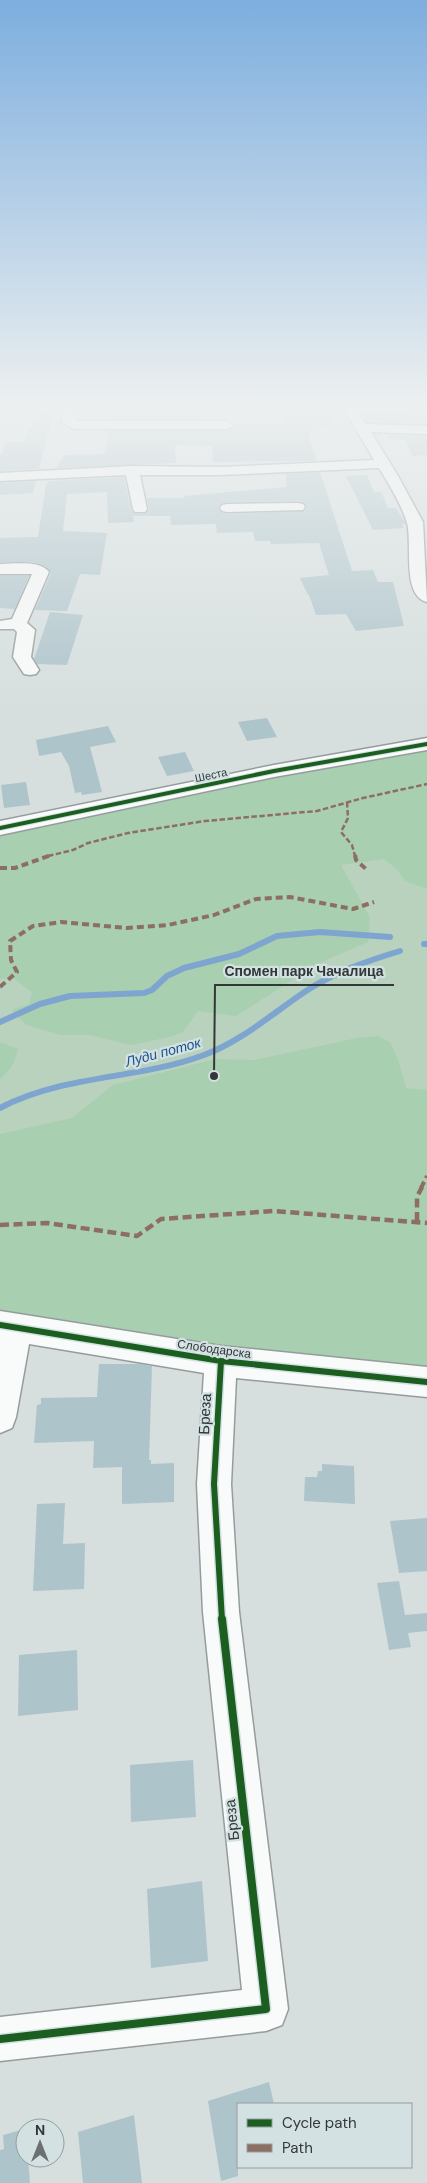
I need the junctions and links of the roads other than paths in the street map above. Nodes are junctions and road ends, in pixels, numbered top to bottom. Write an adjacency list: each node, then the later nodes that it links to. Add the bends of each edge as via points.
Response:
1 (227, 508): 2 (street, via 228,515)
2 (290, 508)
3 (412, 508): 4 (street)
4 (421, 522): 6 (street, via 416,562 423,592)
5 (0, 569): 7 (street, via 41,572)
6 (427, 596)
7 (18, 624): 8 (street); 9 (street, via 26,630 22,657)
8 (0, 625)
9 (30, 670)
10 (427, 744): 11 (street, Шеста, via 274,771)
11 (0, 828)
12 (8, 1327): 13 (street, Слободарска); 15 (street)
13 (221, 1361): 14 (street, Слободарска); 16 (street, Бреза, via 214,1484 221,1612 266,2009)
14 (427, 1382)
15 (0, 1417)
16 (0, 2039)

